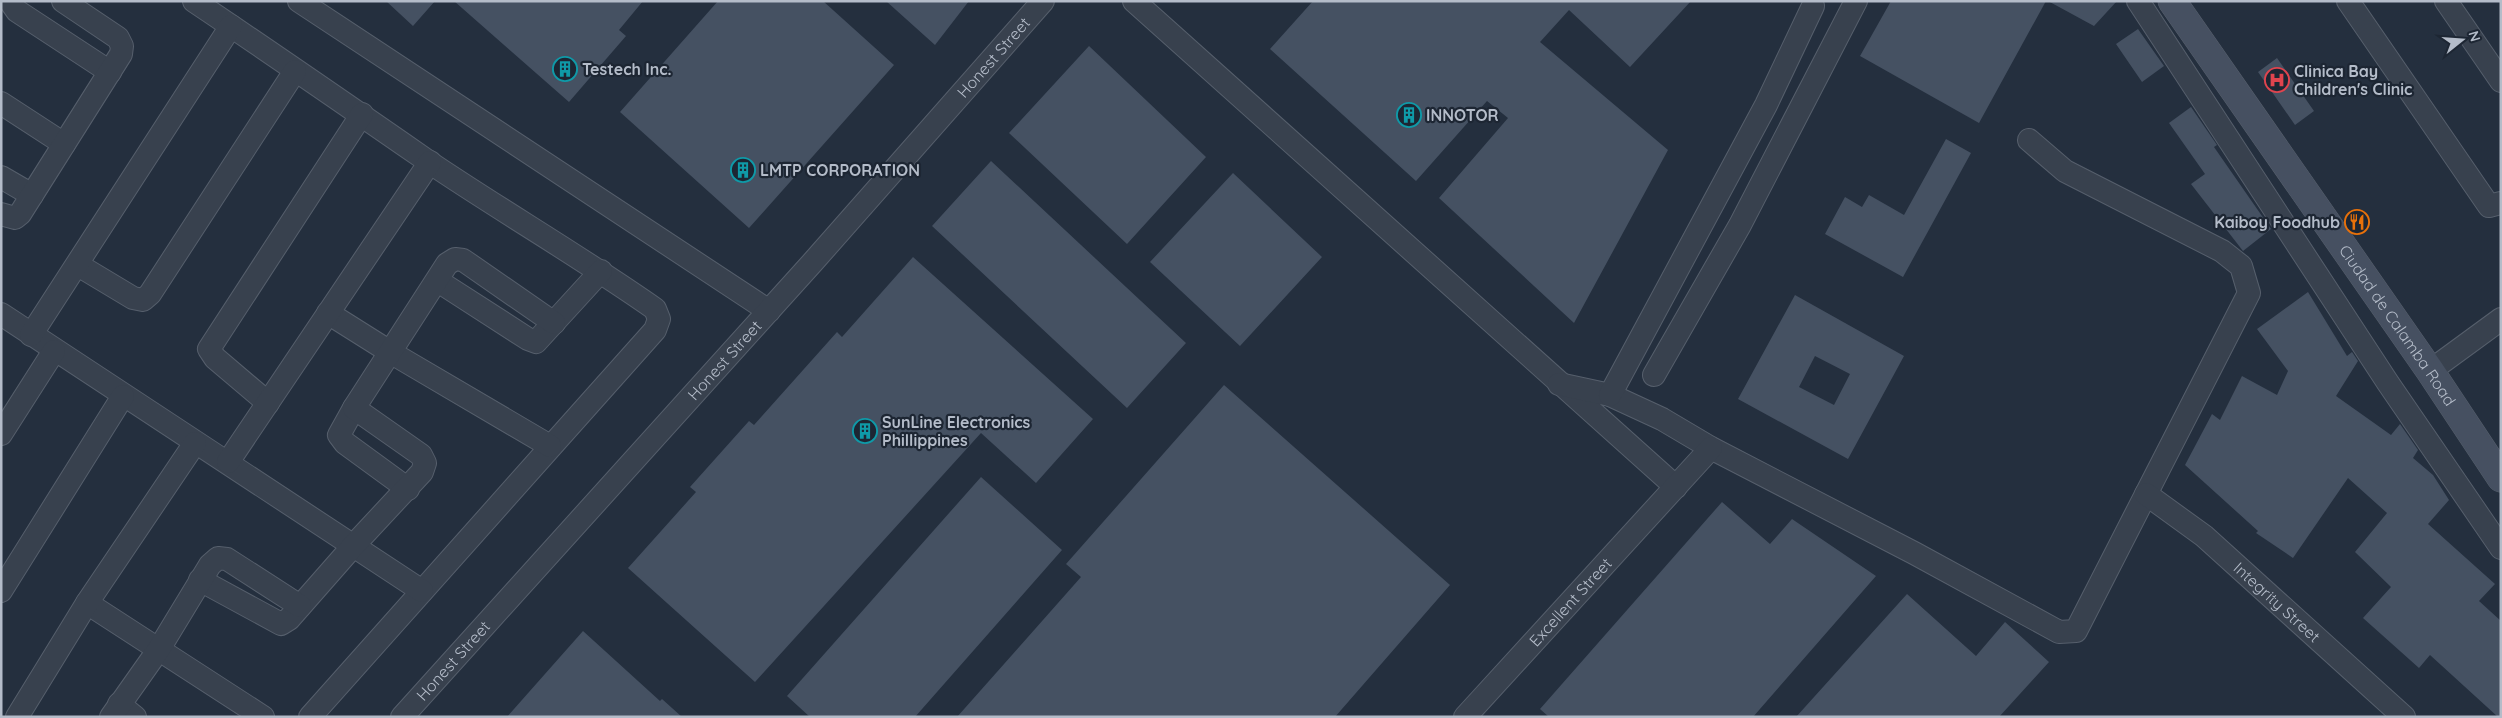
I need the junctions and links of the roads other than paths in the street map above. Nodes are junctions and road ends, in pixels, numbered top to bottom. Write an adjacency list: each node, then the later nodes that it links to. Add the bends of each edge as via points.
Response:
1 (10, 1): 15 (street, via 17,11)
2 (63, 1): 15 (street, via 118,38 121,54)
3 (194, 1): 13 (street)
4 (299, 1): 29 (street)
5 (1044, 1): 29 (street, Honest Street)
6 (1134, 1): 39 (street)
7 (1856, 1): 38 (street, via 1740,225)
8 (2138, 1): 54 (street, via 2383,375)
9 (2172, 1): 37 (main road, Ciudad de Calamba Road)
10 (2348, 1): 24 (street, via 2489,206)
11 (2446, 1): 16 (street)
12 (1813, 6): 40 (street, via 1766,105)
13 (231, 26): 14 (street); 26 (street)
14 (295, 71): 18 (street); 26 (street, via 150,294 143,300 133,298)
15 (110, 72): 20 (street)
16 (2501, 81)
17 (1, 103): 20 (street)
18 (362, 114): 21 (street); 42 (street, via 209,349 215,358)
19 (2029, 140): 52 (street, via 2065,171 2222,251 2241,266 2249,293)
20 (64, 144): 23 (street)
21 (430, 162): 27 (street); 30 (street)
22 (1, 177): 23 (street)
23 (32, 195): 25 (street, via 15,218)
24 (2501, 203)
25 (1, 214)
26 (78, 265): 34 (street)
27 (602, 271): 33 (street); 46 (street, via 655,309 660,319 655,330)
28 (438, 281): 33 (street, via 536,342); 33 (street, via 447,264 455,259 463,260); 36 (street)
29 (769, 310): 65 (street, Honest Street)
30 (328, 313): 36 (street); 42 (street)
31 (1, 314): 34 (street)
32 (2501, 319): 37 (street)
33 (554, 323)
34 (31, 335): 35 (street)
35 (54, 351): 41 (street); 44 (street)
36 (390, 352): 43 (street); 46 (street)
37 (2430, 371): 49 (main road, Ciudad de Calamba Road)
38 (1654, 375)
39 (1559, 384): 40 (street); 50 (street)
40 (1610, 395): 47 (street)
41 (123, 396): 45 (street); 56 (street)
42 (268, 402): 48 (street)
43 (354, 408): 51 (street, via 339,435 345,443); 51 (street, via 421,455 425,463 422,472)
44 (1, 434)
45 (195, 443): 48 (street); 58 (street)
46 (550, 446): 57 (street)
47 (1712, 448): 50 (street, Excellent Street); 52 (street, via 2059,632 2076,631)
48 (228, 462): 53 (street)
49 (2501, 478)
50 (1676, 488): 66 (street, Excellent Street)
51 (408, 489): 53 (street)
52 (2146, 494): 67 (street, Integrity Street, via 2204,536)
53 (354, 545): 57 (street); 59 (street)
54 (2501, 548)
55 (200, 580): 59 (street, via 281,624); 59 (street, via 218,558 227,559); 60 (street)
56 (1, 591)
57 (422, 591): 64 (street)
58 (87, 602): 60 (street); 62 (street)
59 (300, 606)
60 (159, 649): 61 (street); 63 (street)
61 (121, 712)
62 (17, 717)
63 (263, 717)
64 (310, 717)
65 (402, 717)
66 (1465, 717)
67 (2404, 717)

